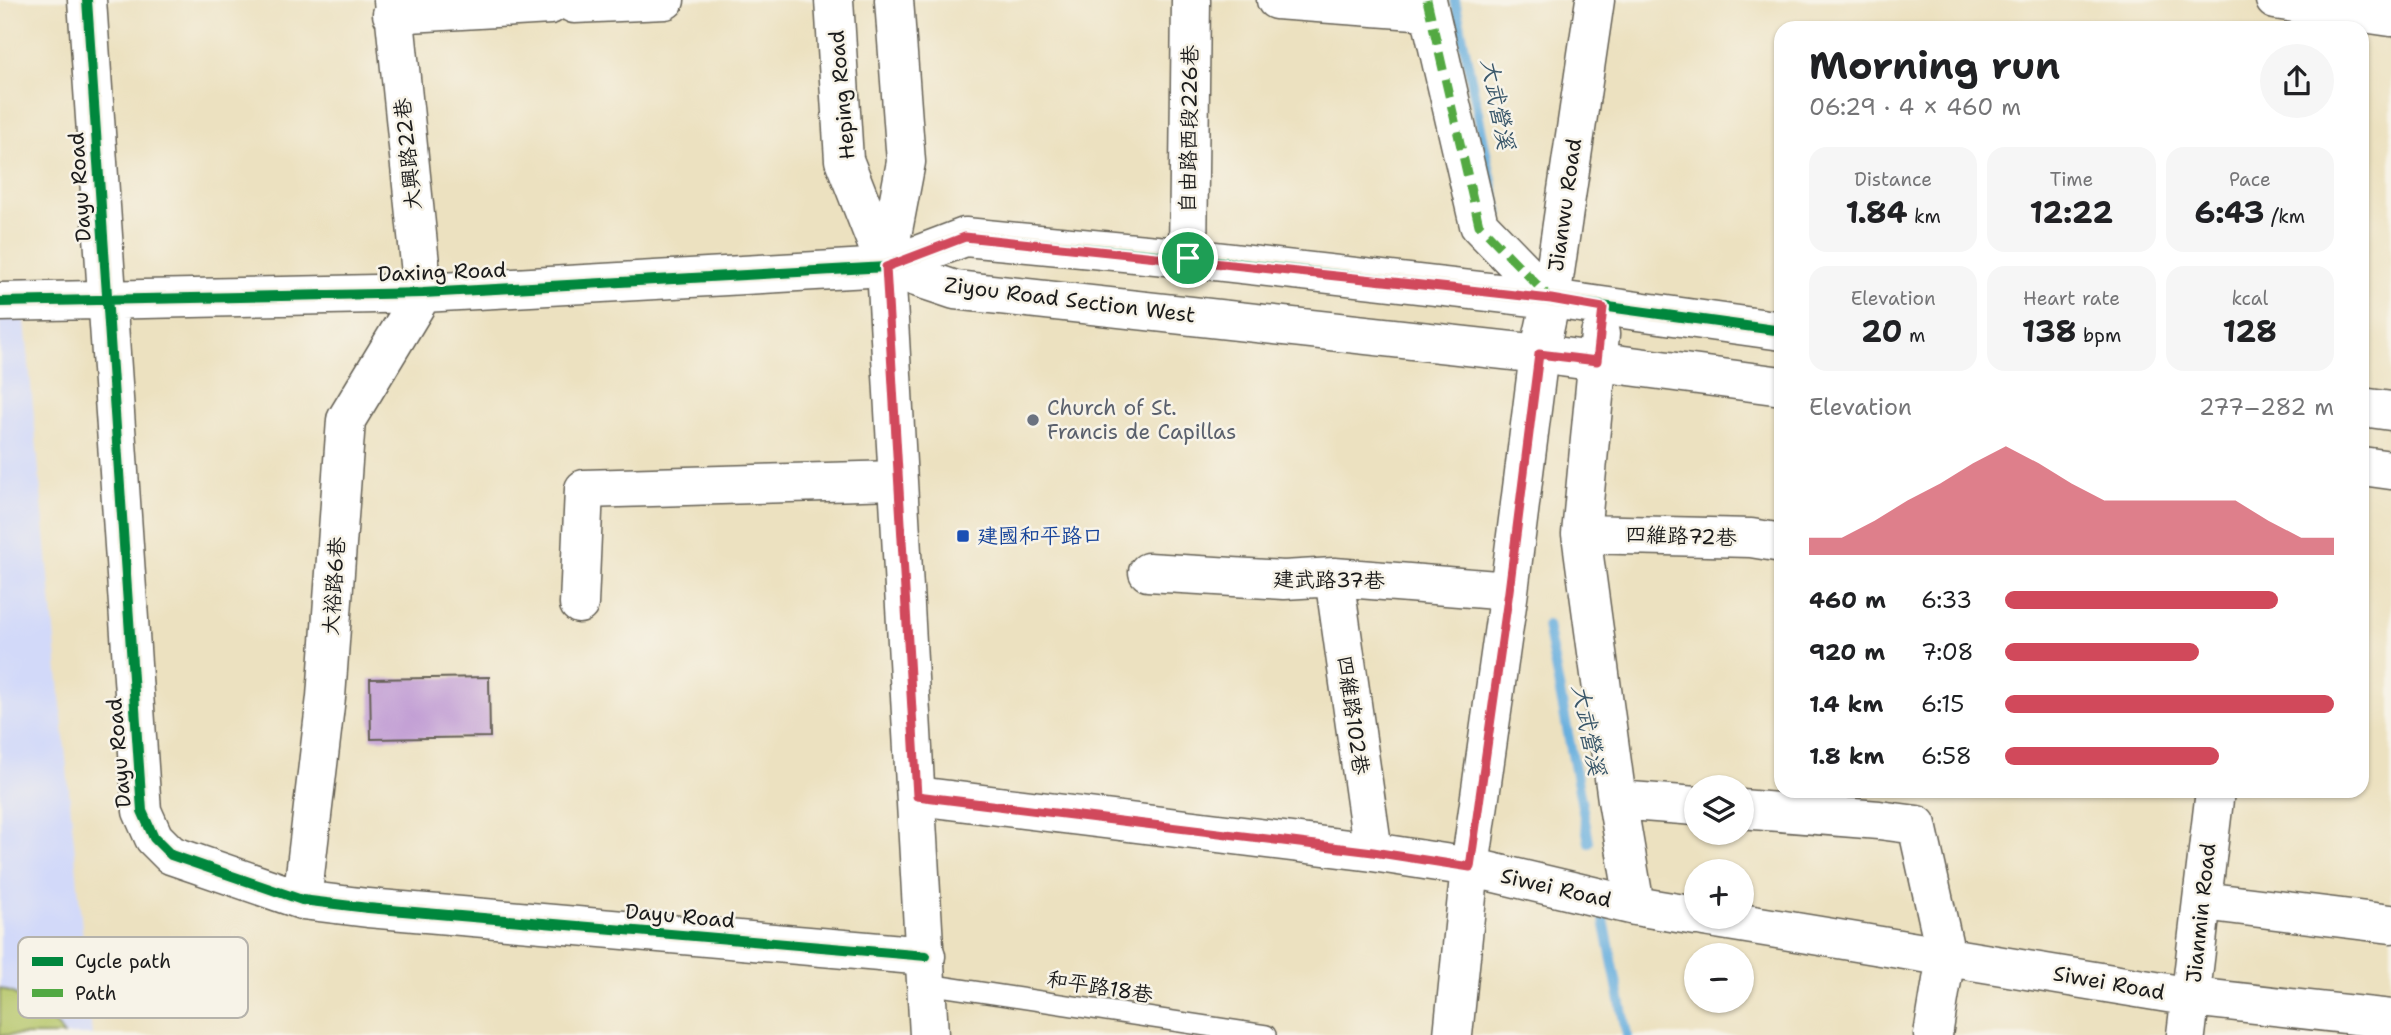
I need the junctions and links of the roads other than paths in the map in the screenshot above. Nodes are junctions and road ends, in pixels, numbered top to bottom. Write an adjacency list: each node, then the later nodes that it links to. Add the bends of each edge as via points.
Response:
1 (88, 0): 17 (street, Dayu Road)
2 (665, 0): 10 (street, 大興路22巷)
3 (834, 0): 14 (street, Heping Road, via 844,160)
4 (894, 0): 14 (street, Heping Road, via 906,162)
5 (1191, 0): 13 (street, 自由路西段226巷)
6 (1276, 0): 9 (street)
7 (1595, 0): 16 (street, Jianwu Road)
8 (2274, 0): 11 (street)
9 (1428, 6): 16 (street, via 1479,225)
10 (392, 7): 15 (street, 大興路22巷)
11 (2312, 11): 12 (street)
12 (2391, 18)
13 (1188, 258): 14 (street, Ziyou Road Section West, via 965,237); 16 (street, Ziyou Road Section West)
14 (886, 267): 15 (street, Daxing Road); 21 (street, Ziyou Road Section West, via 955,290); 28 (street, Heping Road)
15 (423, 293): 17 (street, Daxing Road); 43 (street, 大裕路6巷, via 346,420 326,697)
16 (1551, 299): 19 (street, Ziyou Road Section West); 21 (street, Jianwu Road)
17 (106, 300): 18 (street, Daxing Road); 43 (street, Dayu Road, via 142,811 154,838 171,855)
18 (0, 302)
19 (1603, 308): 20 (street, Ziyou Road Section West); 22 (street)
20 (1774, 330)
21 (1539, 354): 22 (street, Ziyou Road Section West); 33 (street, Jianwu Road)
22 (1597, 361): 23 (street, Ziyou Road Section West); 29 (street)
23 (1774, 385)
24 (2369, 408): 25 (street)
25 (2391, 411)
26 (2369, 467): 27 (street)
27 (2391, 470)
28 (897, 480): 34 (street, via 584,489); 35 (street, Heping Road)
29 (1581, 534): 30 (street, 四維路72巷); 37 (street)
30 (1774, 542)
31 (1148, 572): 32 (street, 建武路37巷, via 1284,580)
32 (1334, 577): 33 (street, 建武路37巷); 41 (street, 四維路102巷)
33 (1509, 591): 42 (street, Jianwu Road)
34 (579, 604)
35 (917, 796): 41 (street, Siwei Road); 50 (street, Heping Road)
36 (2214, 798): 45 (street, Jianmin Road)
37 (1618, 800): 38 (street); 44 (street)
38 (1684, 805)
39 (1880, 805): 40 (street); 49 (street, via 1917,825)
40 (1754, 809)
41 (1373, 852): 42 (street, Siwei Road)
42 (1470, 867): 44 (street, Siwei Road); 55 (street, Jianwu Road)
43 (302, 900): 50 (street, Dayu Road)
44 (1611, 900): 46 (street, Siwei Road)
45 (2203, 901): 47 (street); 51 (street, Jianmin Road)
46 (1684, 914)
47 (2391, 924)
48 (1754, 925): 49 (street, Siwei Road)
49 (1946, 956): 51 (street, Siwei Road); 56 (street)
50 (927, 970): 53 (street, Heping Road); 54 (lane, 和平路18巷)
51 (2192, 997): 52 (street, Siwei Road); 57 (street, Jianmin Road)
52 (2391, 1019)
53 (929, 1035)
54 (1266, 1035)
55 (1453, 1035)
56 (1934, 1035)
57 (2186, 1035)

